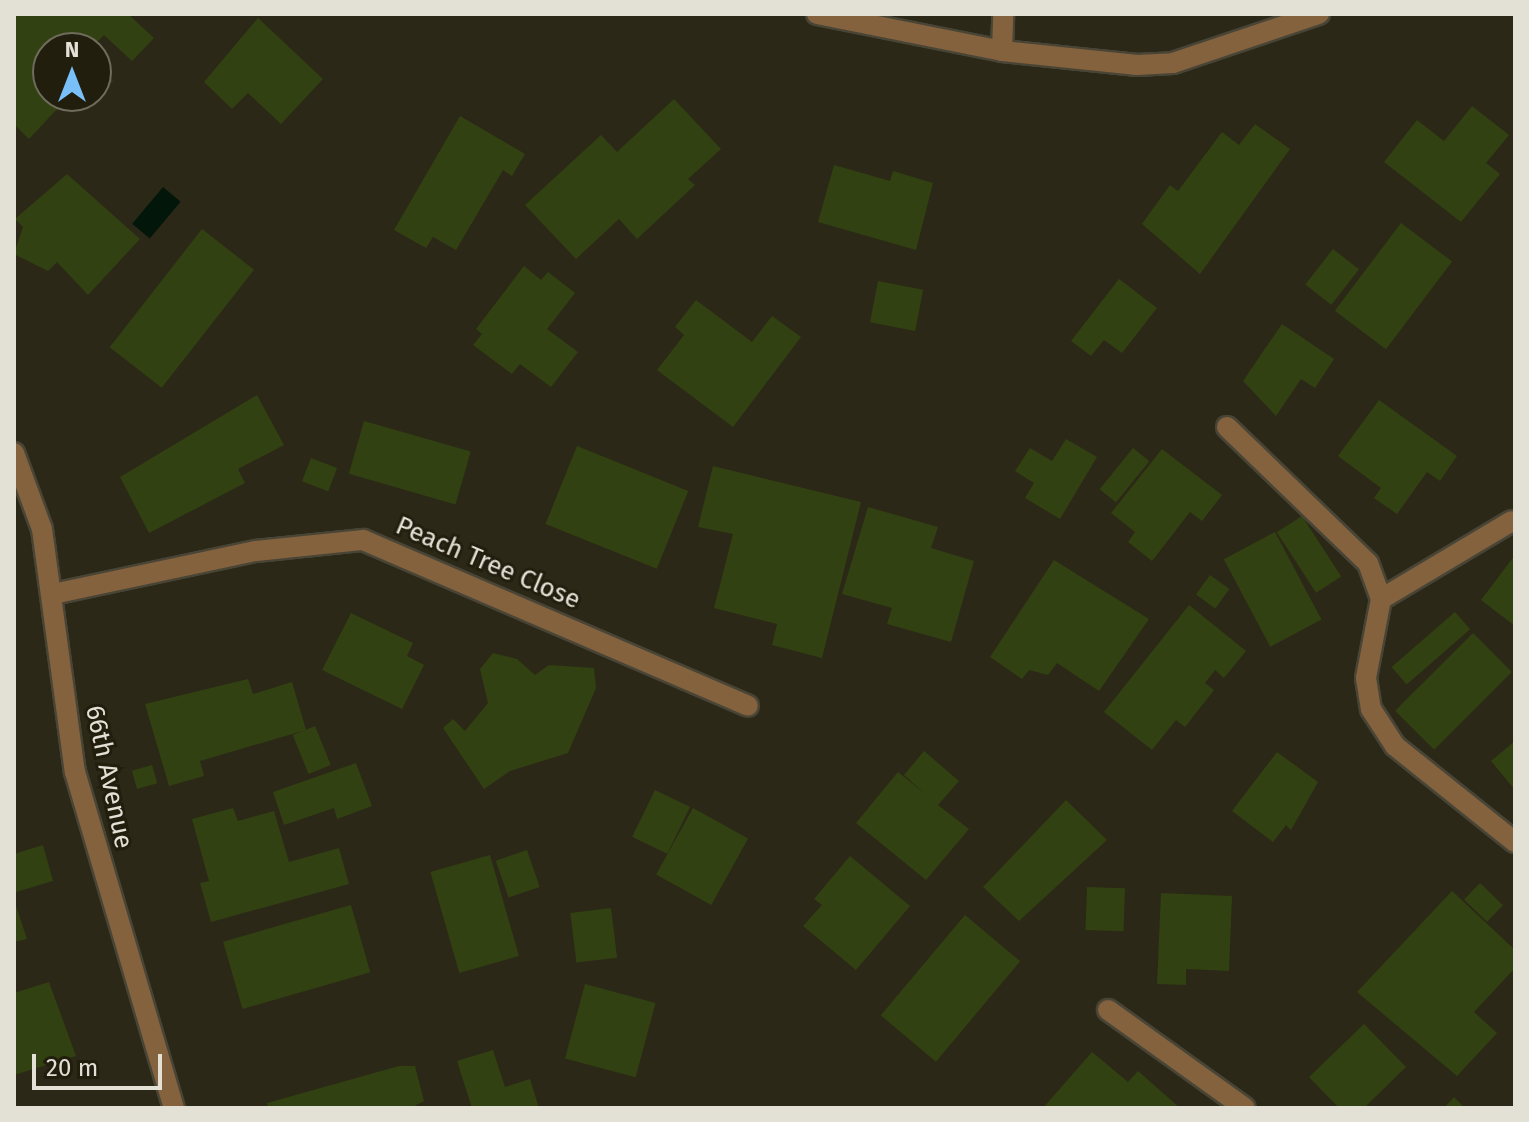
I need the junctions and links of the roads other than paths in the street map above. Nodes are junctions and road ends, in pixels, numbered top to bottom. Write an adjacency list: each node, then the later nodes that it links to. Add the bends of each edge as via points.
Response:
1 (817, 14): 4 (street)
2 (1003, 14): 4 (street)
3 (1319, 14): 4 (street, via 1173,63)
4 (1002, 51)
5 (1227, 427): 9 (street, via 1368,563)
6 (14, 453): 8 (street, 66th Avenue, via 42,529)
7 (1512, 521): 9 (street)
8 (53, 594): 10 (street, Peach Tree Close, via 256,551 363,540); 13 (street, 66th Avenue, via 75,772)
9 (1381, 599): 11 (street, via 1366,678 1371,709 1395,746)
10 (748, 706)
11 (1515, 842)
12 (1108, 1010): 14 (street)
13 (174, 1108)
14 (1245, 1108)

